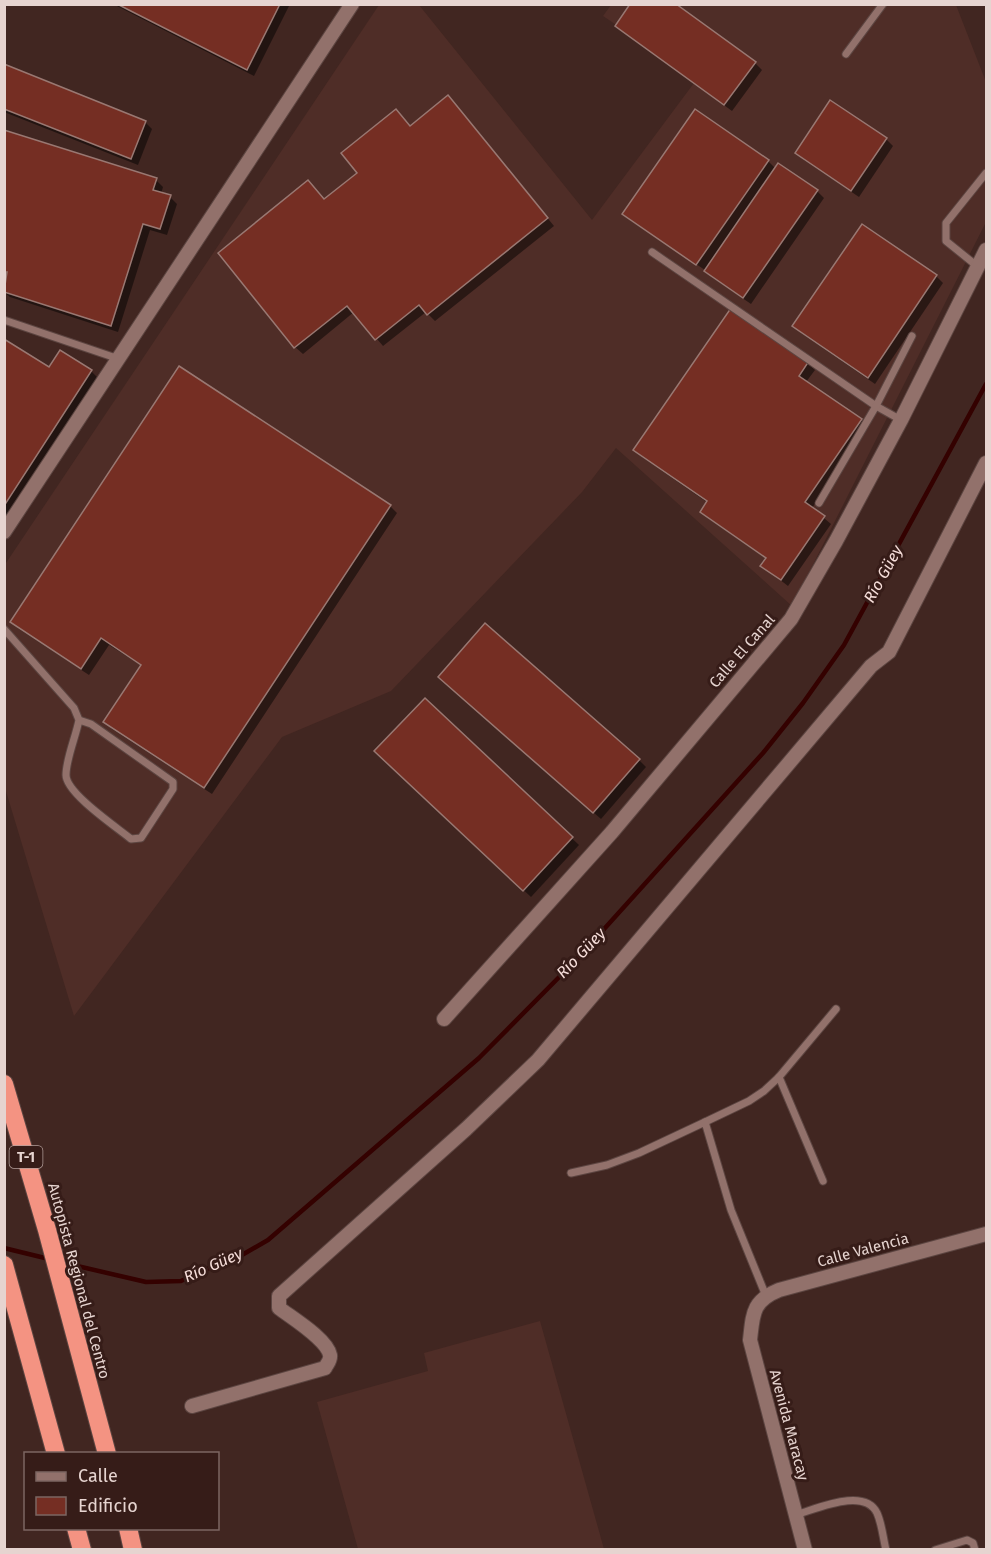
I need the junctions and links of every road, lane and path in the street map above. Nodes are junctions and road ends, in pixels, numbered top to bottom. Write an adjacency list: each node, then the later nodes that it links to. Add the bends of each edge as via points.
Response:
1 (352, 4): 10 (street)
2 (883, 4): 3 (lane)
3 (846, 54)
4 (987, 173): 7 (lane, via 946,223 946,241)
5 (987, 250): 7 (street, Calle El Canal)
6 (652, 252): 11 (lane)
7 (977, 266): 12 (street, Calle El Canal)
8 (4, 320): 10 (lane)
9 (912, 336): 11 (lane)
10 (119, 359): 15 (street)
11 (876, 406): 12 (lane); 14 (lane)
12 (901, 420): 19 (street, Calle El Canal, via 791,619 612,832)
13 (987, 463): 29 (street, via 889,652 872,666 538,1060 279,1296 279,1308 323,1342 330,1353 325,1368)
14 (819, 503)
15 (4, 532)
16 (4, 629): 17 (lane, via 74,708)
17 (79, 720): 17 (lane, via 91,724 172,782 173,789 141,838 131,839 67,784)
18 (836, 1009): 20 (lane)
19 (444, 1019)
20 (779, 1077): 22 (lane, via 749,1101); 24 (lane)
21 (4, 1084): 31 (highway, Autopista Regional del Centro / T-1)
22 (705, 1122): 23 (lane, via 639,1153); 27 (lane, via 731,1210)
23 (571, 1173)
24 (823, 1180)
25 (987, 1234): 27 (street, Calle Valencia)
26 (4, 1265): 30 (highway)
27 (766, 1296): 28 (street, Calle Valencia)
28 (754, 1308): 32 (street, Avenida Maracay, via 750,1340)
29 (192, 1406)
30 (55, 1452)
31 (106, 1452)
32 (795, 1515): 37 (street, Avenida Maracay); 38 (lane, via 851,1499 862,1500 876,1512)
33 (77, 1530): 35 (highway)
34 (128, 1530): 36 (highway)
35 (82, 1550)
36 (133, 1550)
37 (805, 1550)
38 (886, 1550)
39 (935, 1550): 40 (lane, via 968,1540)
40 (975, 1550)

